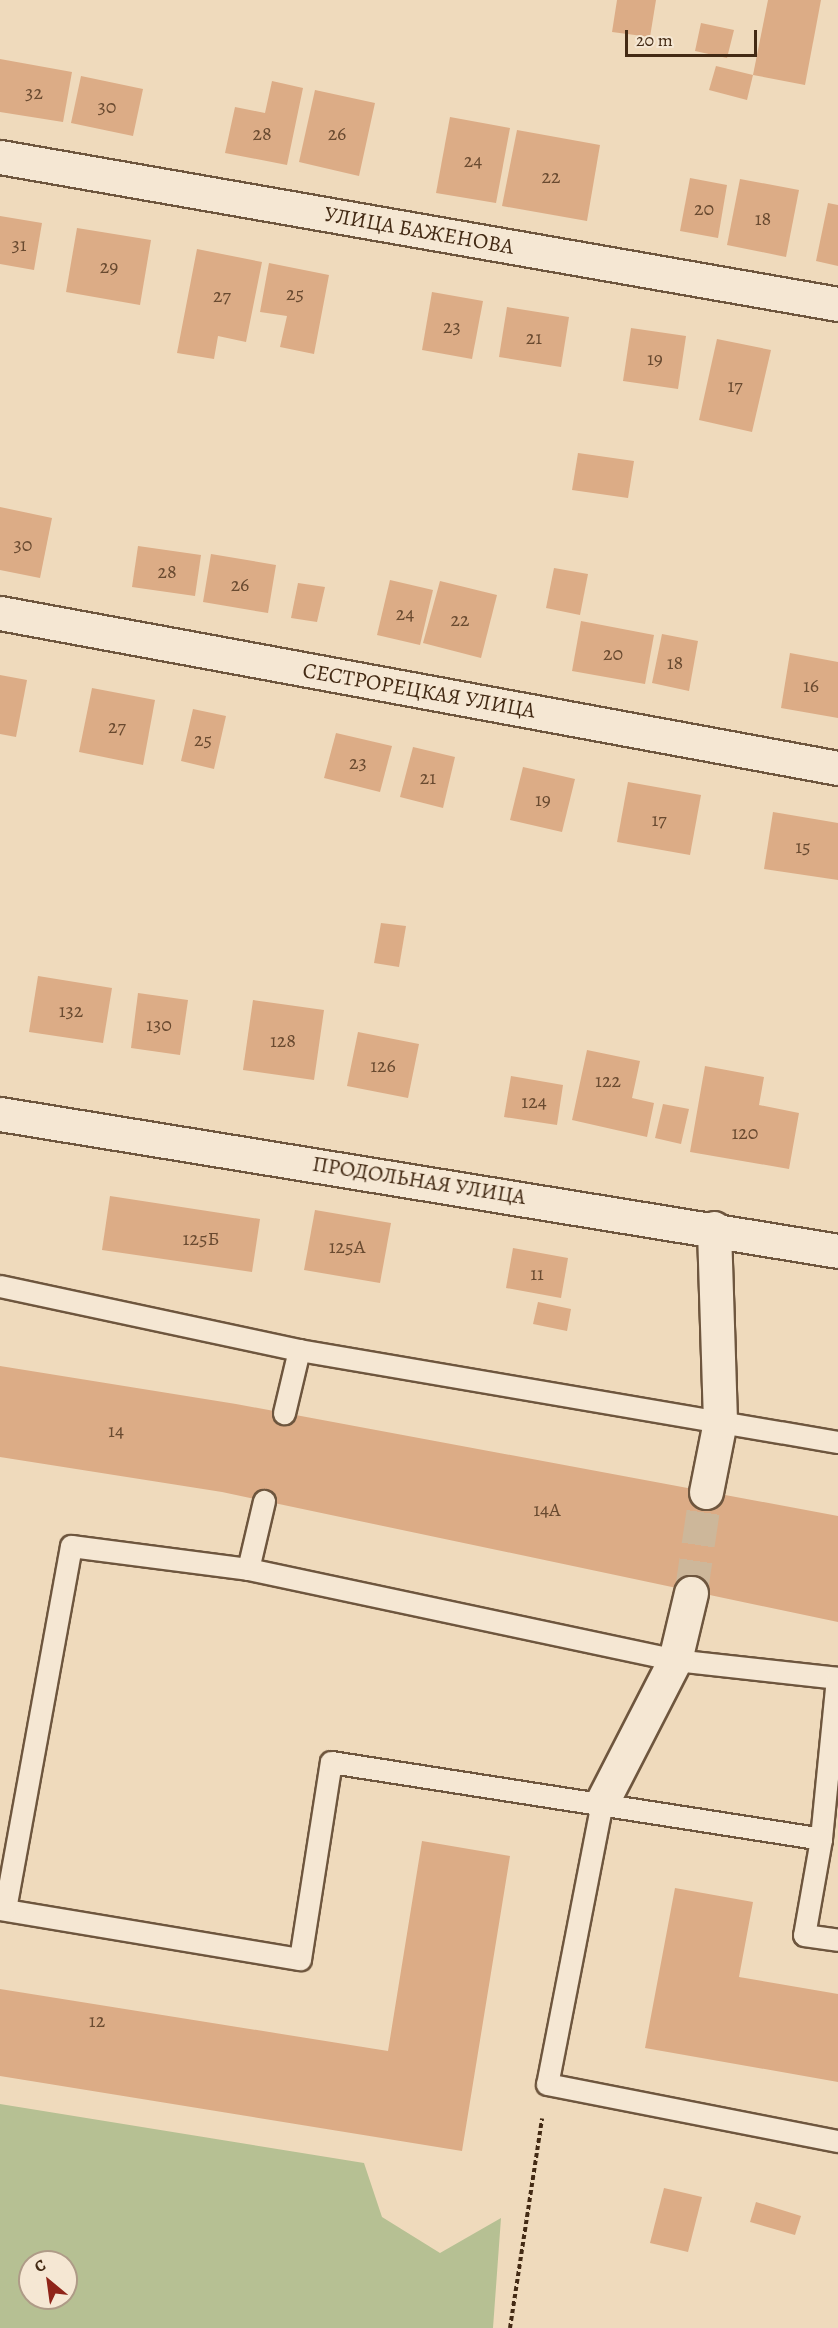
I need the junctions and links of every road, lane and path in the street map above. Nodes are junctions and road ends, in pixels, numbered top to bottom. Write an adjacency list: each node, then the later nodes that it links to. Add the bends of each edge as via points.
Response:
1 (0, 157): 2 (street, УЛИЦА БАЖЕНОВА)
2 (838, 304)
3 (0, 613): 4 (street, СЕСТРОРЕЦКАЯ УЛИЦА)
4 (838, 768)
5 (0, 1114): 6 (street, ПРОДОЛЬНАЯ УЛИЦА)
6 (714, 1228): 7 (street, ПРОДОЛЬНАЯ УЛИЦА); 11 (street)
7 (838, 1251)
8 (0, 1286): 9 (lane)
9 (299, 1350): 10 (lane); 11 (lane)
10 (284, 1413)
11 (720, 1421): 12 (lane); 13 (street)
12 (838, 1442)
13 (706, 1492)
14 (264, 1501): 15 (lane)
15 (248, 1569): 17 (lane); 20 (lane, via 71,1546)
16 (691, 1593): 17 (street)
17 (675, 1660): 18 (street); 19 (lane, via 837,1678)
18 (602, 1802): 19 (lane); 20 (lane, via 331,1762 300,1959); 22 (lane)
19 (821, 1839): 21 (lane, via 804,1935)
20 (2, 1909)
21 (838, 1940)
22 (547, 2084): 23 (lane); 24 (path)
23 (838, 2141)
24 (510, 2328)

